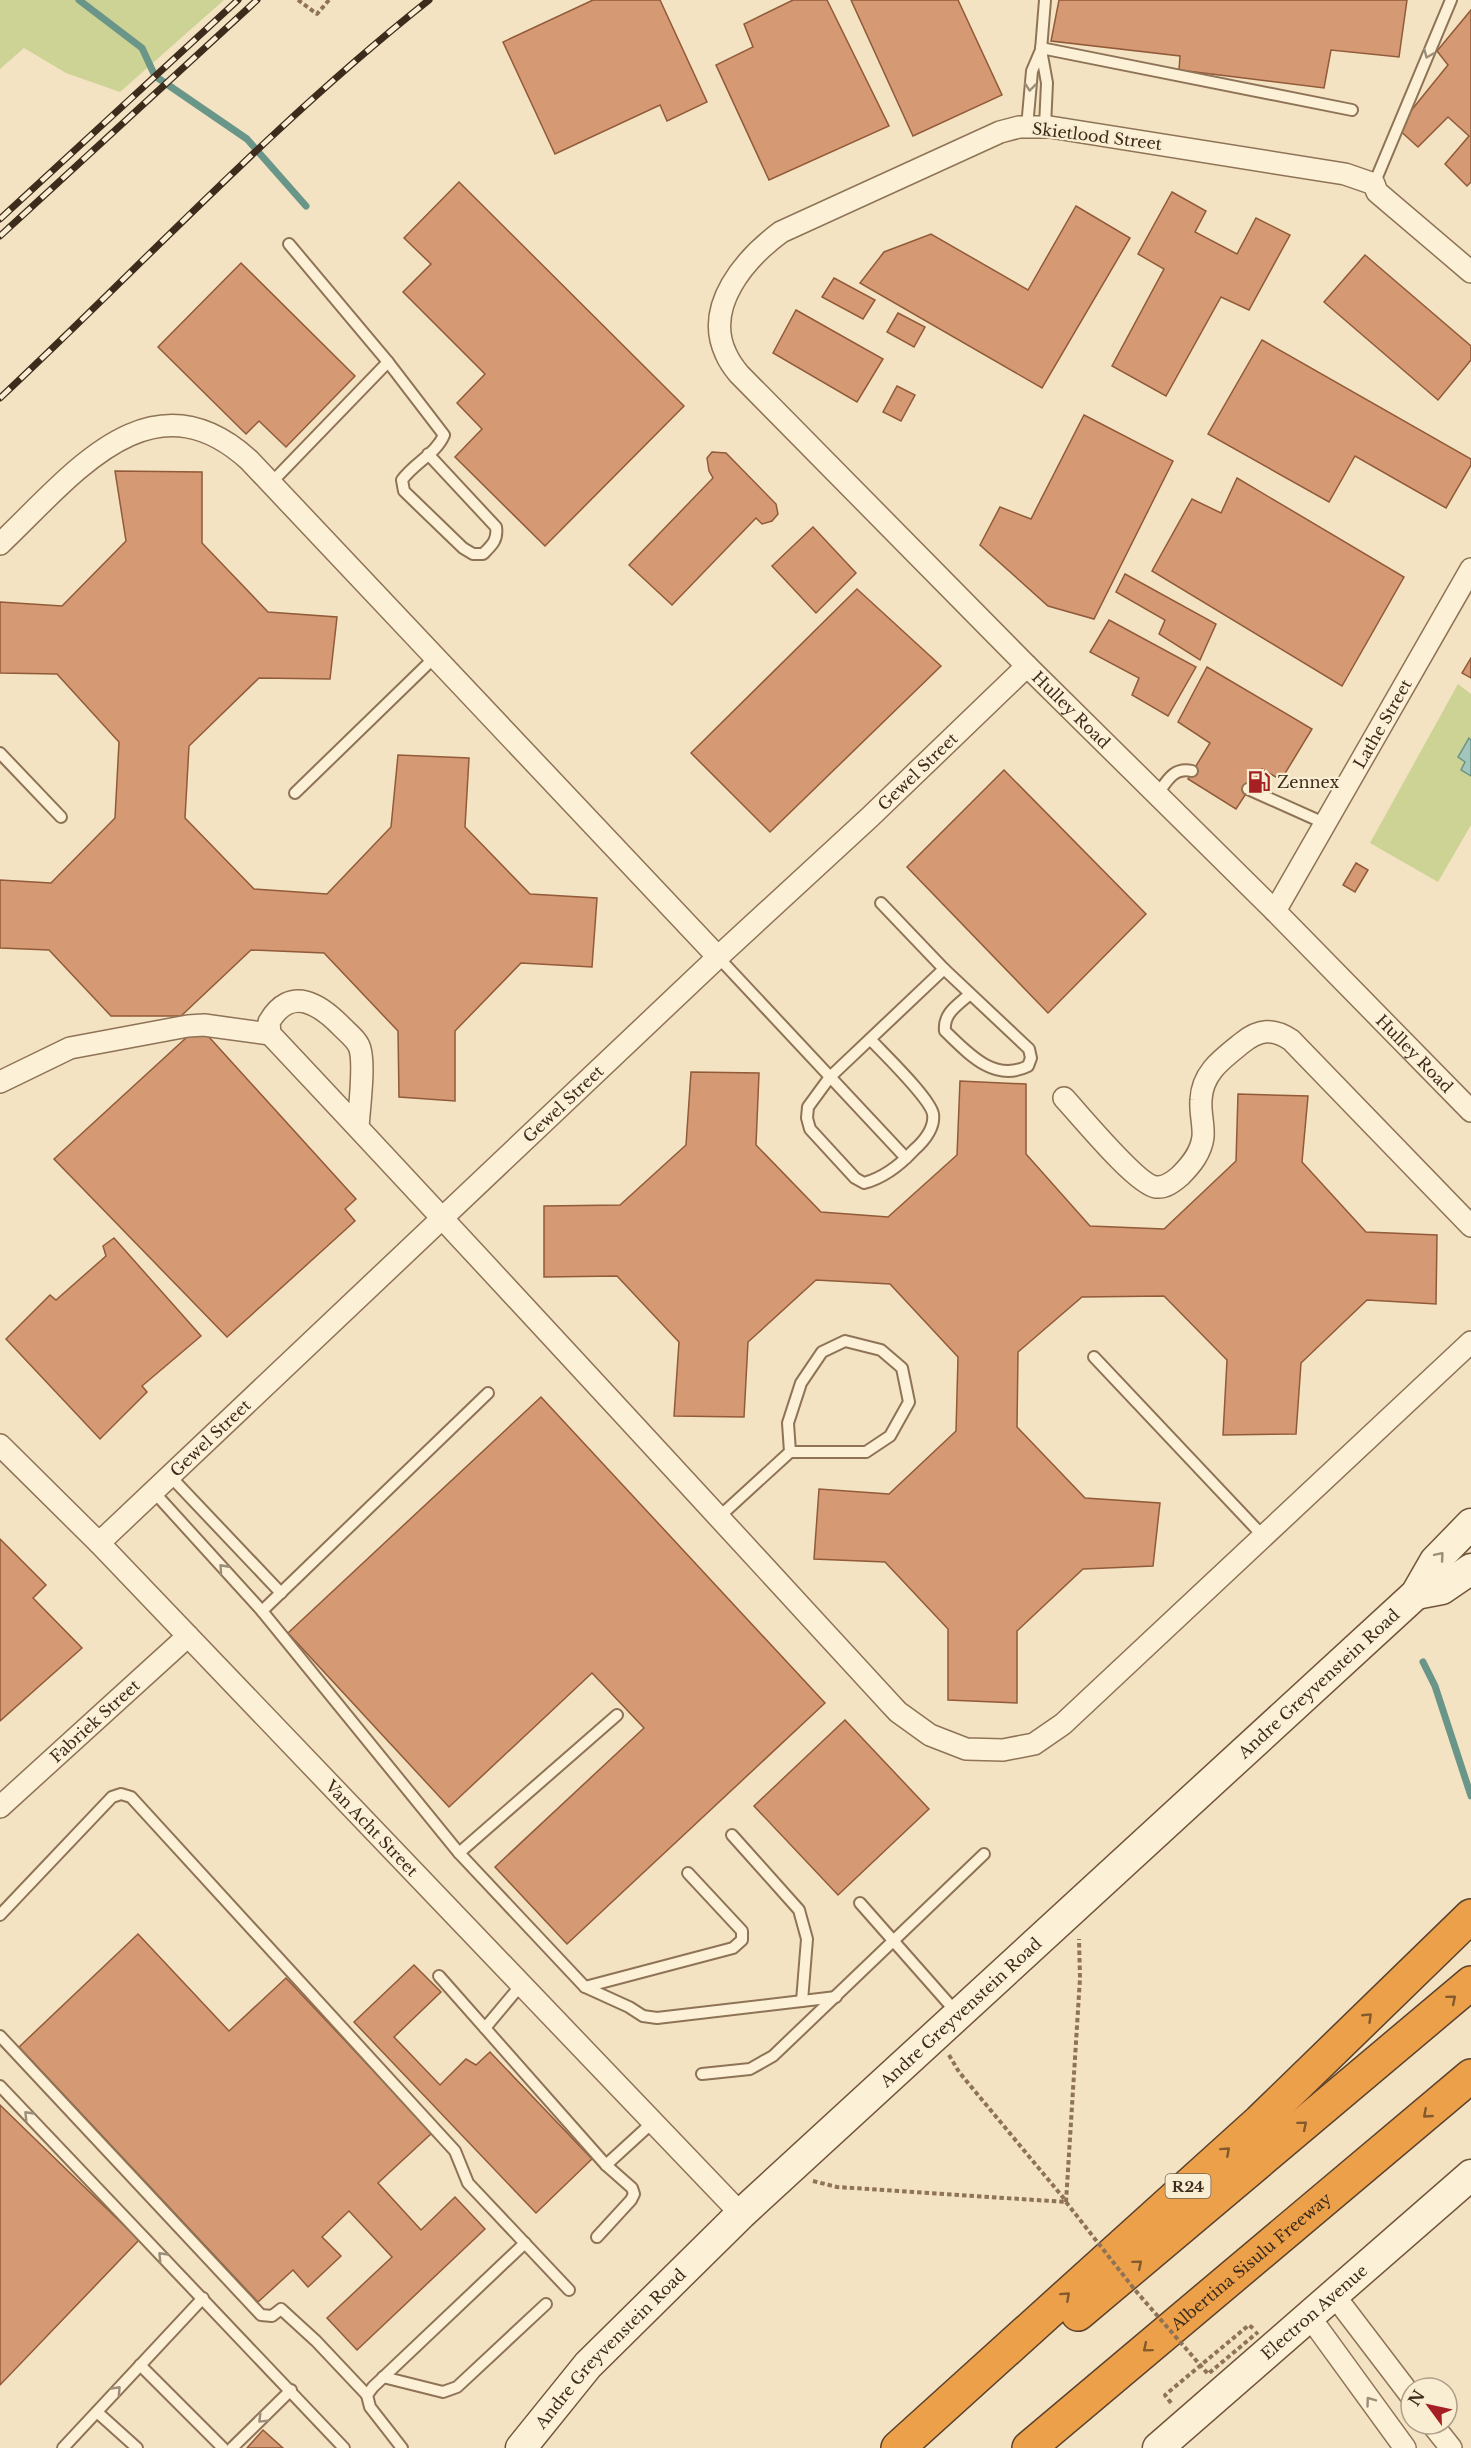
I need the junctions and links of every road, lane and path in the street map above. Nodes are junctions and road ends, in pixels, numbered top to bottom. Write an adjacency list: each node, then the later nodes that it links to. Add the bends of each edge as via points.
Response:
1 (298, 0): 2 (path, via 317,14)
2 (329, 0)
3 (1045, 0): 5 (lane)
4 (1451, 0): 8 (lane, one-way to 8)
5 (1041, 49): 6 (lane); 7 (lane, via 1047,83); 7 (lane, one-way to 7, via 1032,71)
6 (1352, 110)
7 (1036, 126): 8 (street, Skietlood Street, via 1330,170); 11 (street, Skietlood Street, via 1000,132 795,225 754,254)
8 (1374, 184): 10 (street, via 1377,192)
9 (289, 244): 12 (lane)
10 (1471, 272)
11 (730, 287): 18 (street, Hulley Road, via 723,305 721,337 725,354 739,374)
12 (388, 362): 13 (lane, via 444,435); 14 (lane)
13 (428, 454): 13 (lane, via 402,480 404,491 463,548 483,554 494,544 496,527)
14 (271, 483): 15 (street, via 236,448 204,430 165,425 145,429 94,456); 17 (street)
15 (0, 544)
16 (1469, 578): 25 (street, Lathe Street)
17 (435, 657): 22 (lane); 28 (street)
18 (1027, 666): 23 (street, Hulley Road); 28 (street, Gewel Street)
19 (0, 753): 24 (lane)
20 (1192, 771): 23 (lane, via 1173,773)
21 (1248, 789): 25 (lane)
22 (295, 793)
23 (1157, 795): 27 (street, Hulley Road)
24 (61, 817)
25 (1324, 823): 27 (street, Lathe Street)
26 (880, 903): 29 (lane)
27 (1275, 911): 36 (street, Hulley Road)
28 (718, 957): 33 (lane); 39 (street, Gewel Street)
29 (944, 969): 30 (lane); 32 (lane)
30 (970, 994): 30 (lane, via 1029,1049 1028,1066 1017,1072 987,1067 945,1031 947,1016)
31 (270, 1034): 34 (street, via 188,1026 70,1048); 37 (street); 37 (street, via 269,1022 277,1011 302,1001 329,1013 356,1041 361,1052)
32 (870, 1039): 33 (lane); 38 (lane, via 927,1101 933,1115 925,1140)
33 (830, 1077): 38 (lane); 38 (lane, via 814,1096 807,1118 810,1129 855,1178 864,1183 875,1180)
34 (0, 1082)
35 (1064, 1098): 40 (street, via 1134,1173 1154,1187 1164,1186 1190,1166 1198,1152 1203,1137 1201,1099 1205,1080 1215,1065 1249,1037 1271,1030 1291,1040)
36 (1471, 1111)
37 (358, 1128): 39 (street)
38 (906, 1158)
39 (442, 1217): 46 (street, Gewel Street); 48 (street)
40 (1471, 1226)
41 (1471, 1342): 50 (street)
42 (1094, 1357): 50 (lane)
43 (488, 1393): 53 (lane)
44 (0, 1445): 51 (street, Van Acht Street)
45 (790, 1452): 45 (lane, via 866,1452 890,1436 909,1402 902,1368 881,1350 845,1341 822,1352 801,1383 788,1423); 48 (lane)
46 (170, 1476): 47 (street, Gewel Street); 53 (lane)
47 (153, 1491): 51 (street, Gewel Street); 55 (lane, one-way to 47)
48 (718, 1517): 50 (street, via 898,1712 930,1736 966,1749 1004,1750 1034,1744 1063,1724)
49 (1471, 1524): 54 (main road, Andre Greyvenstein Road, one-way to 49, via 1435,1561)
50 (1263, 1536)
51 (99, 1543): 56 (street, Van Acht Street)
52 (1471, 1569): 54 (main road, Andre Greyvenstein Road, via 1442,1589)
53 (281, 1593): 55 (lane)
54 (1416, 1594): 64 (main road, Andre Greyvenstein Road)
55 (262, 1611): 60 (lane)
56 (188, 1636): 58 (street, Fabriek Street); 70 (street, Van Acht Street)
57 (617, 1715): 60 (lane)
58 (0, 1807)
59 (732, 1835): 73 (lane, via 799,1910 807,1940)
60 (459, 1853): 71 (lane)
61 (984, 1854): 67 (lane)
62 (688, 1873): 71 (lane, via 742,1931 742,1940 734,1948)
63 (860, 1903): 67 (lane)
64 (1078, 1905): 74 (main road, Andre Greyvenstein Road); 84 (path, via 1080,1978)
65 (0, 1915): 87 (lane, via 112,1797 131,1797 455,2151 468,2183)
66 (1471, 1916): 109 (highway, R24, one-way to 66, via 1260,2121)
67 (893, 1942): 72 (lane); 74 (lane)
68 (439, 1976): 75 (lane)
69 (1471, 1983): 110 (highway, one-way to 69)
70 (521, 1985): 75 (lane); 80 (street, Van Acht Street)
71 (585, 1987): 73 (lane, via 643,2016 657,2018)
72 (836, 1996): 73 (lane); 77 (lane, via 760,2064 750,2069)
73 (802, 2001)
74 (947, 2024): 82 (main road, Andre Greyvenstein Road); 84 (path, via 959,2072)
75 (485, 2028): 81 (lane)
76 (0, 2036): 99 (lane, via 261,2315 272,2316 281,2309)
77 (702, 2074)
78 (1471, 2076): 111 (highway, Albertina Sisulu Freeway, one-way to 111)
79 (0, 2086): 90 (lane, one-way to 79)
80 (653, 2122): 81 (lane); 85 (street, Van Acht Street)
81 (606, 2165): 86 (lane, via 634,2193)
82 (786, 2174): 84 (path, via 837,2187); 85 (main road, Andre Greyvenstein Road)
83 (1471, 2175): 89 (main road, Electron Avenue)
84 (1066, 2202): 100 (path, bridge, via 1135,2290 1208,2374 1258,2332 1249,2325 1165,2395 1171,2403)
85 (741, 2214): 108 (main road, Andre Greyvenstein Road, via 588,2365)
86 (597, 2236)
87 (525, 2243): 88 (lane); 94 (lane)
88 (569, 2290)
89 (1334, 2295): 92 (main road, Electron Avenue); 95 (street)
90 (203, 2298): 93 (lane); 98 (lane)
91 (546, 2304): 94 (lane, via 457,2387 443,2392)
92 (1309, 2316): 97 (main road, Electron Avenue); 113 (street, one-way to 92)
93 (140, 2365): 101 (lane, one-way to 93); 104 (lane)
94 (383, 2377): 99 (lane)
95 (1399, 2380)
96 (1199, 2381): 97 (path, via 1218,2366)
97 (1232, 2382): 112 (main road, Electron Avenue)
98 (291, 2390): 105 (lane, one-way to 105); 106 (lane)
99 (367, 2395): 107 (lane, via 370,2407)
100 (1180, 2396)
101 (97, 2412): 102 (lane); 103 (lane)
102 (63, 2448)
103 (137, 2448)
104 (223, 2448)
105 (232, 2448)
106 (344, 2448)
107 (402, 2448)
108 (521, 2448)
109 (898, 2448)
110 (915, 2448)
111 (1029, 2448)
112 (1158, 2448)
113 (1405, 2448)

